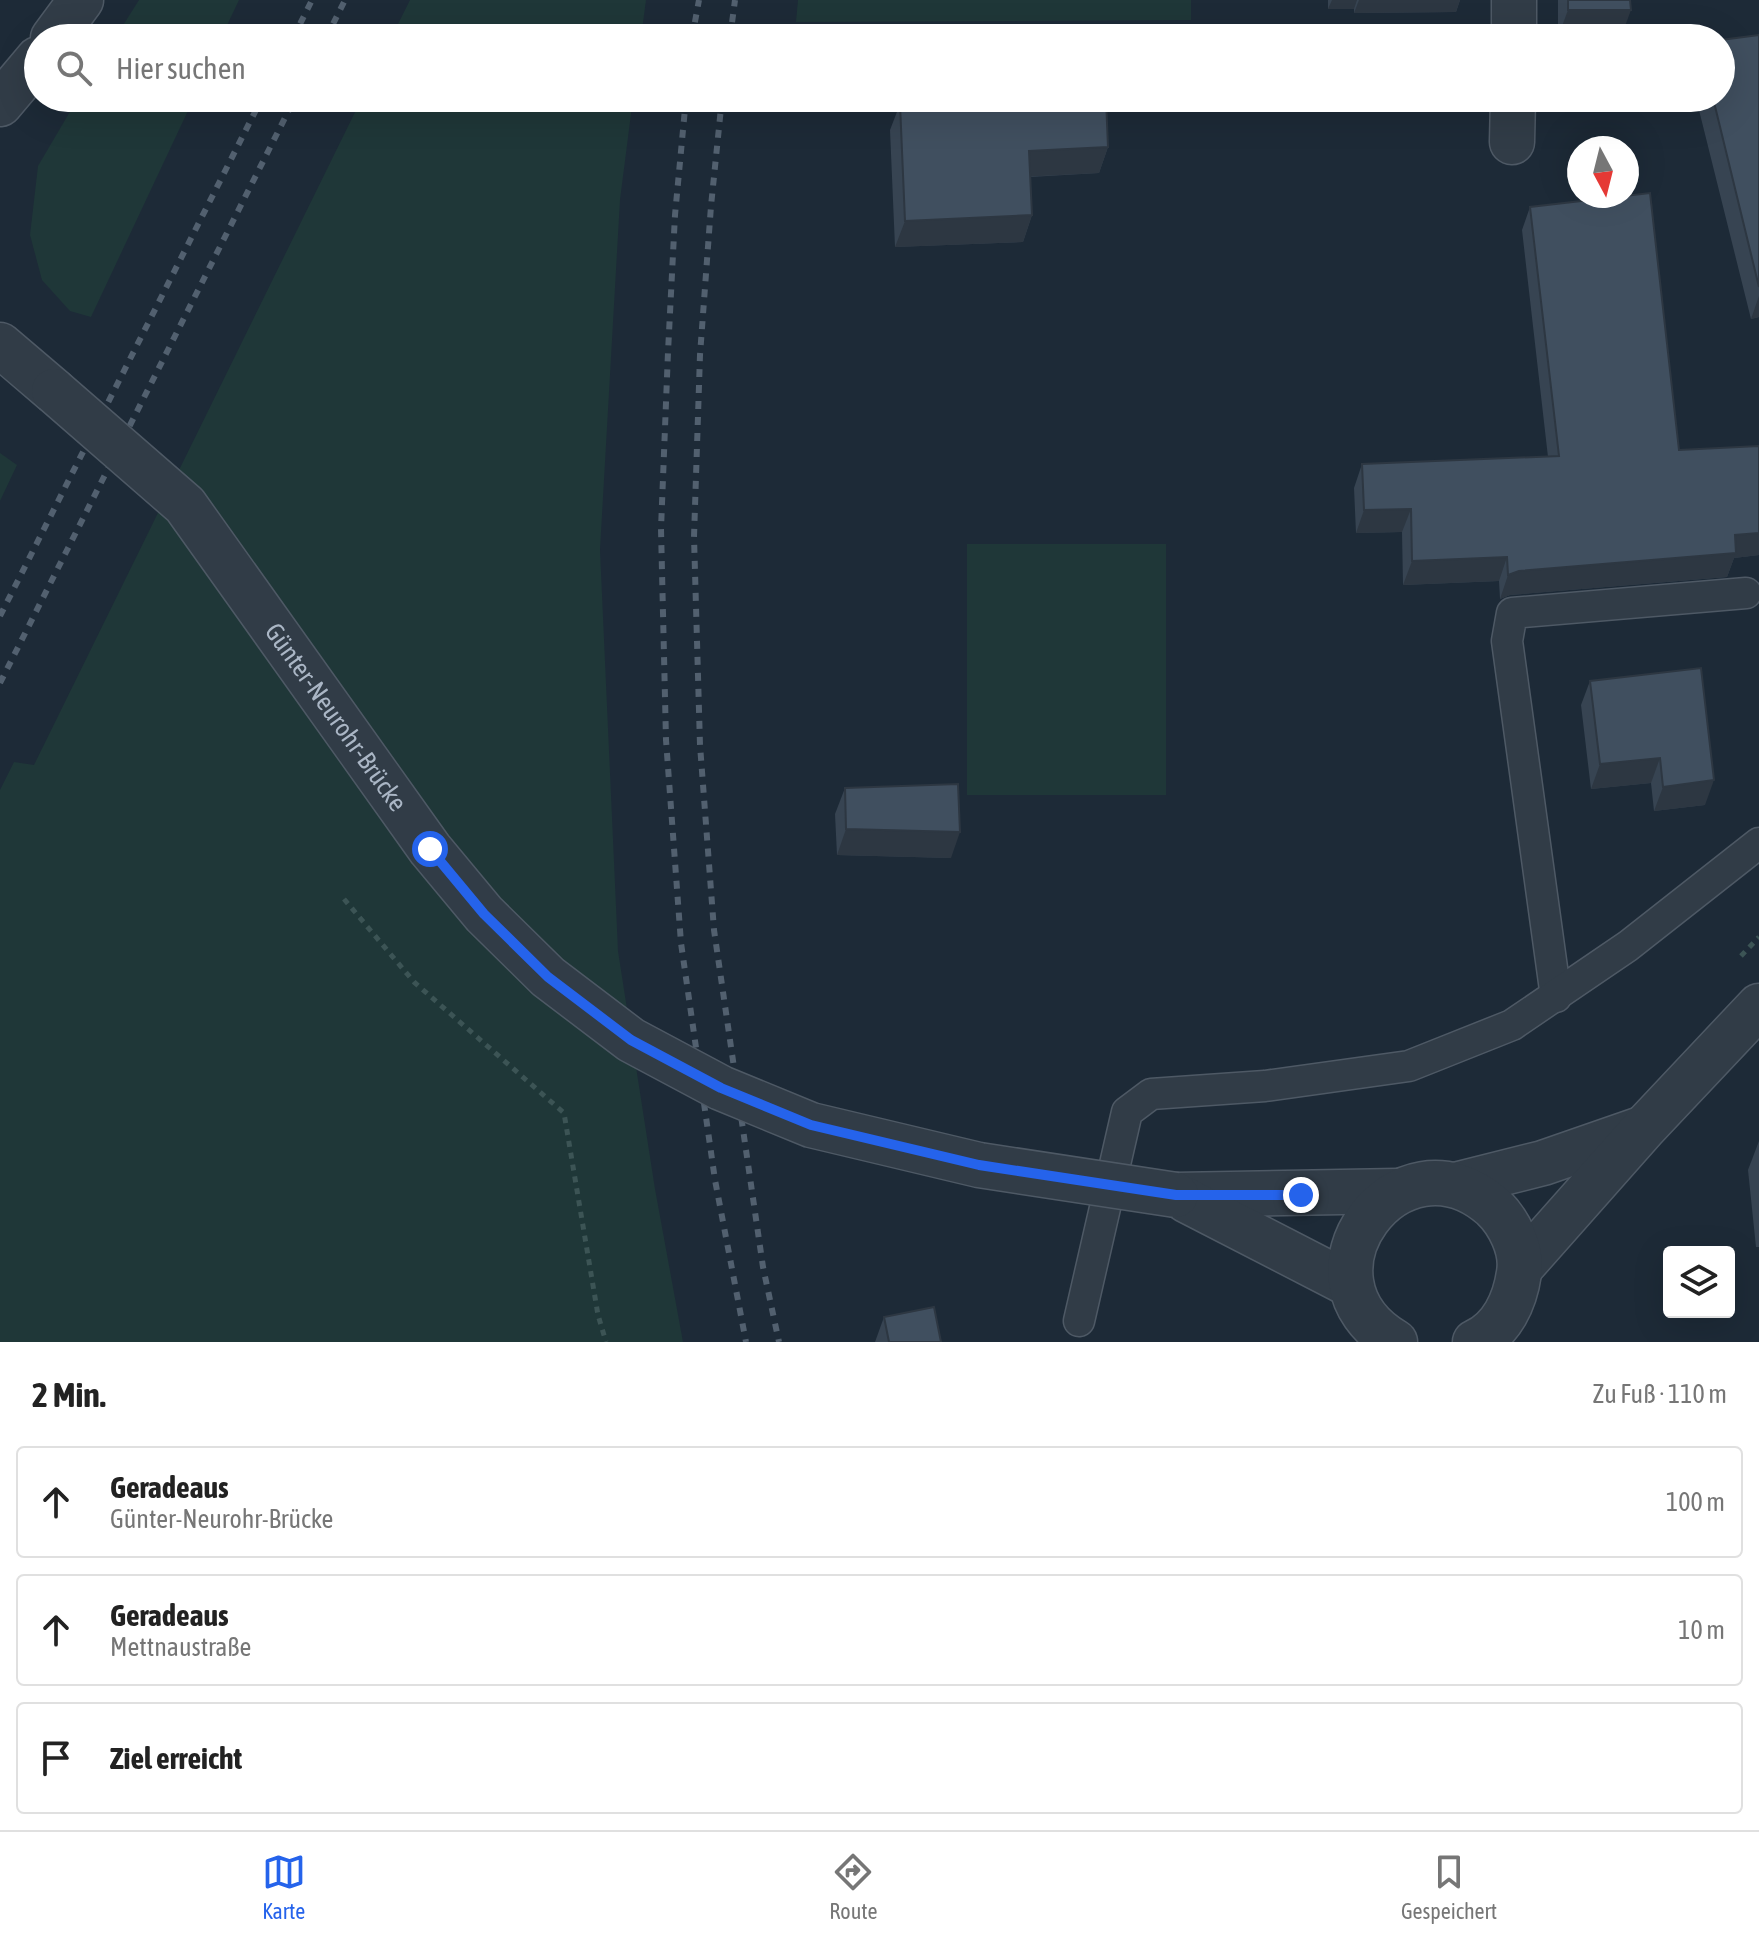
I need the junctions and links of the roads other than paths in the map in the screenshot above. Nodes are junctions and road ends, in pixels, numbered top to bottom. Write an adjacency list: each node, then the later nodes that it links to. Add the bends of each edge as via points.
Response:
1 (81, 0): 3 (street)
2 (1514, 0): 4 (street)
3 (63, 24)
4 (1514, 24)
5 (24, 76): 6 (street)
6 (0, 104)
7 (1513, 112): 8 (street)
8 (1512, 142)
9 (0, 345): 17 (street, Günter-Neurohr-Brücke, bridge, via 185,505 430,849 484,914 548,977 631,1040 721,1088 811,1125 979,1165)
10 (1746, 593): 12 (lane, via 1512,613 1507,641)
11 (1759, 843): 12 (lane)
12 (1556, 997): 20 (lane, via 1512,1025 1409,1066 1265,1086 1151,1094 1127,1112)
13 (1759, 1006): 14 (street)
14 (1644, 1128): 15 (street, via 1543,1163); 18 (street)
15 (1455, 1185): 16 (street, via 1426,1183); 18 (street, via 1480,1196 1502,1215 1515,1240)
16 (1398, 1191): 17 (street); 19 (street, via 1376,1207 1359,1230 1350,1257)
17 (1176, 1195): 19 (street)
18 (1520, 1268): 22 (street, via 1515,1295 1502,1319)
19 (1358, 1313): 21 (street)
20 (1079, 1321)
21 (1395, 1342)
22 (1475, 1342)

